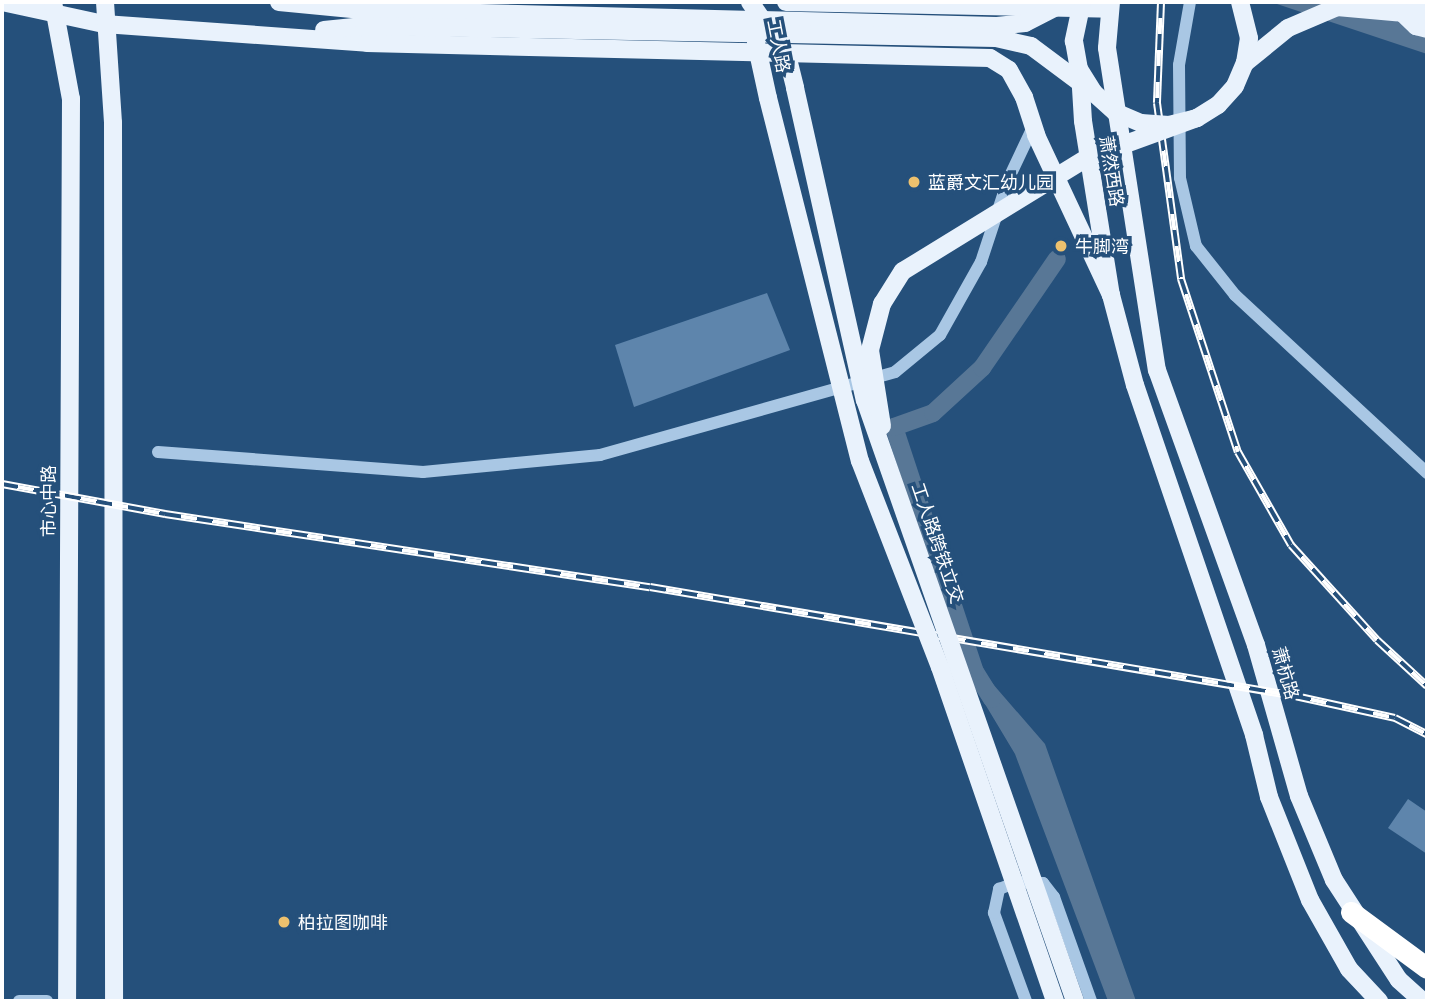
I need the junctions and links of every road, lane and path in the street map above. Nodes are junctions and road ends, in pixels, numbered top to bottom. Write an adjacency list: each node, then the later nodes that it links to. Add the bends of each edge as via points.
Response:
1 (2, 2): 14 (main road)
2 (105, 2): 19 (main road)
3 (279, 2): 4 (main road)
4 (290, 2): 18 (main road)
5 (750, 2): 22 (main road, 工人路); 23 (main road, 工人路)
6 (786, 2): 16 (main road)
7 (1028, 2): 16 (main road)
8 (1191, 2): 33 (street, via 1179,65 1180,178 1196,246 1235,295)
9 (1240, 2): 24 (main road, via 1249,38)
10 (1391, 2): 20 (main road, via 1416,26)
11 (1408, 2): 13 (main road)
12 (1075, 4): 15 (main road); 16 (main road); 18 (main road, bridge, via 1026,23 997,26); 26 (main road, bridge, via 1079,69); 29 (main road, 萧然西路, via 1083,121)
13 (1427, 5)
14 (53, 6): 19 (main road); 38 (main road, 市心中路, via 71,99)
15 (1111, 6): 30 (main road, 萧然西路, via 1107,48)
16 (999, 10)
17 (1427, 15): 24 (main road, bridge, via 1337,7 1288,29)
18 (362, 18): 21 (main road); 26 (main road, bridge, via 996,38 1031,46)
19 (104, 24): 21 (main road); 39 (main road, via 113,123)
20 (1427, 29)
21 (292, 34): 22 (main road, via 367,43)
22 (757, 53): 23 (main road); 41 (main road, 工人路, bridge, via 860,461 940,667)
23 (786, 55): 25 (main road, 工人路); 28 (main road, via 990,58 1009,70)
24 (1245, 63): 27 (main road, bridge, via 1235,86)
25 (795, 88): 32 (main road, 工人路跨铁立交, bridge, via 864,400)
26 (1094, 93): 27 (main road, bridge, via 1115,112 1141,123 1169,125)
27 (1196, 118): 32 (main road, bridge, via 1087,158 903,271 882,304 870,350)
28 (1034, 127): 29 (main road); 31 (street, via 1008,180 981,262 940,335 895,372 600,455 423,472)
29 (1111, 295): 44 (main road, 萧然西路, via 1122,344 1254,735 1269,797 1310,900 1349,969)
30 (1151, 334): 34 (main road, 萧杭路, via 1157,370 1256,645 1299,796)
31 (158, 452)
32 (886, 454): 42 (main road, 工人路跨铁立交, bridge)
33 (1427, 473)
34 (1351, 912): 35 (highway); 45 (main road, 萧杭路, via 1399,980)
35 (1427, 968)
36 (19, 1001): 37 (street)
37 (47, 1001)
38 (67, 1001)
39 (114, 1001)
40 (1026, 1001): 43 (street, via 994,913 999,889 1017,882 1043,883 1054,897)
41 (1055, 1001)
42 (1075, 1001)
43 (1091, 1001)
44 (1379, 1001)
45 (1422, 1001)

